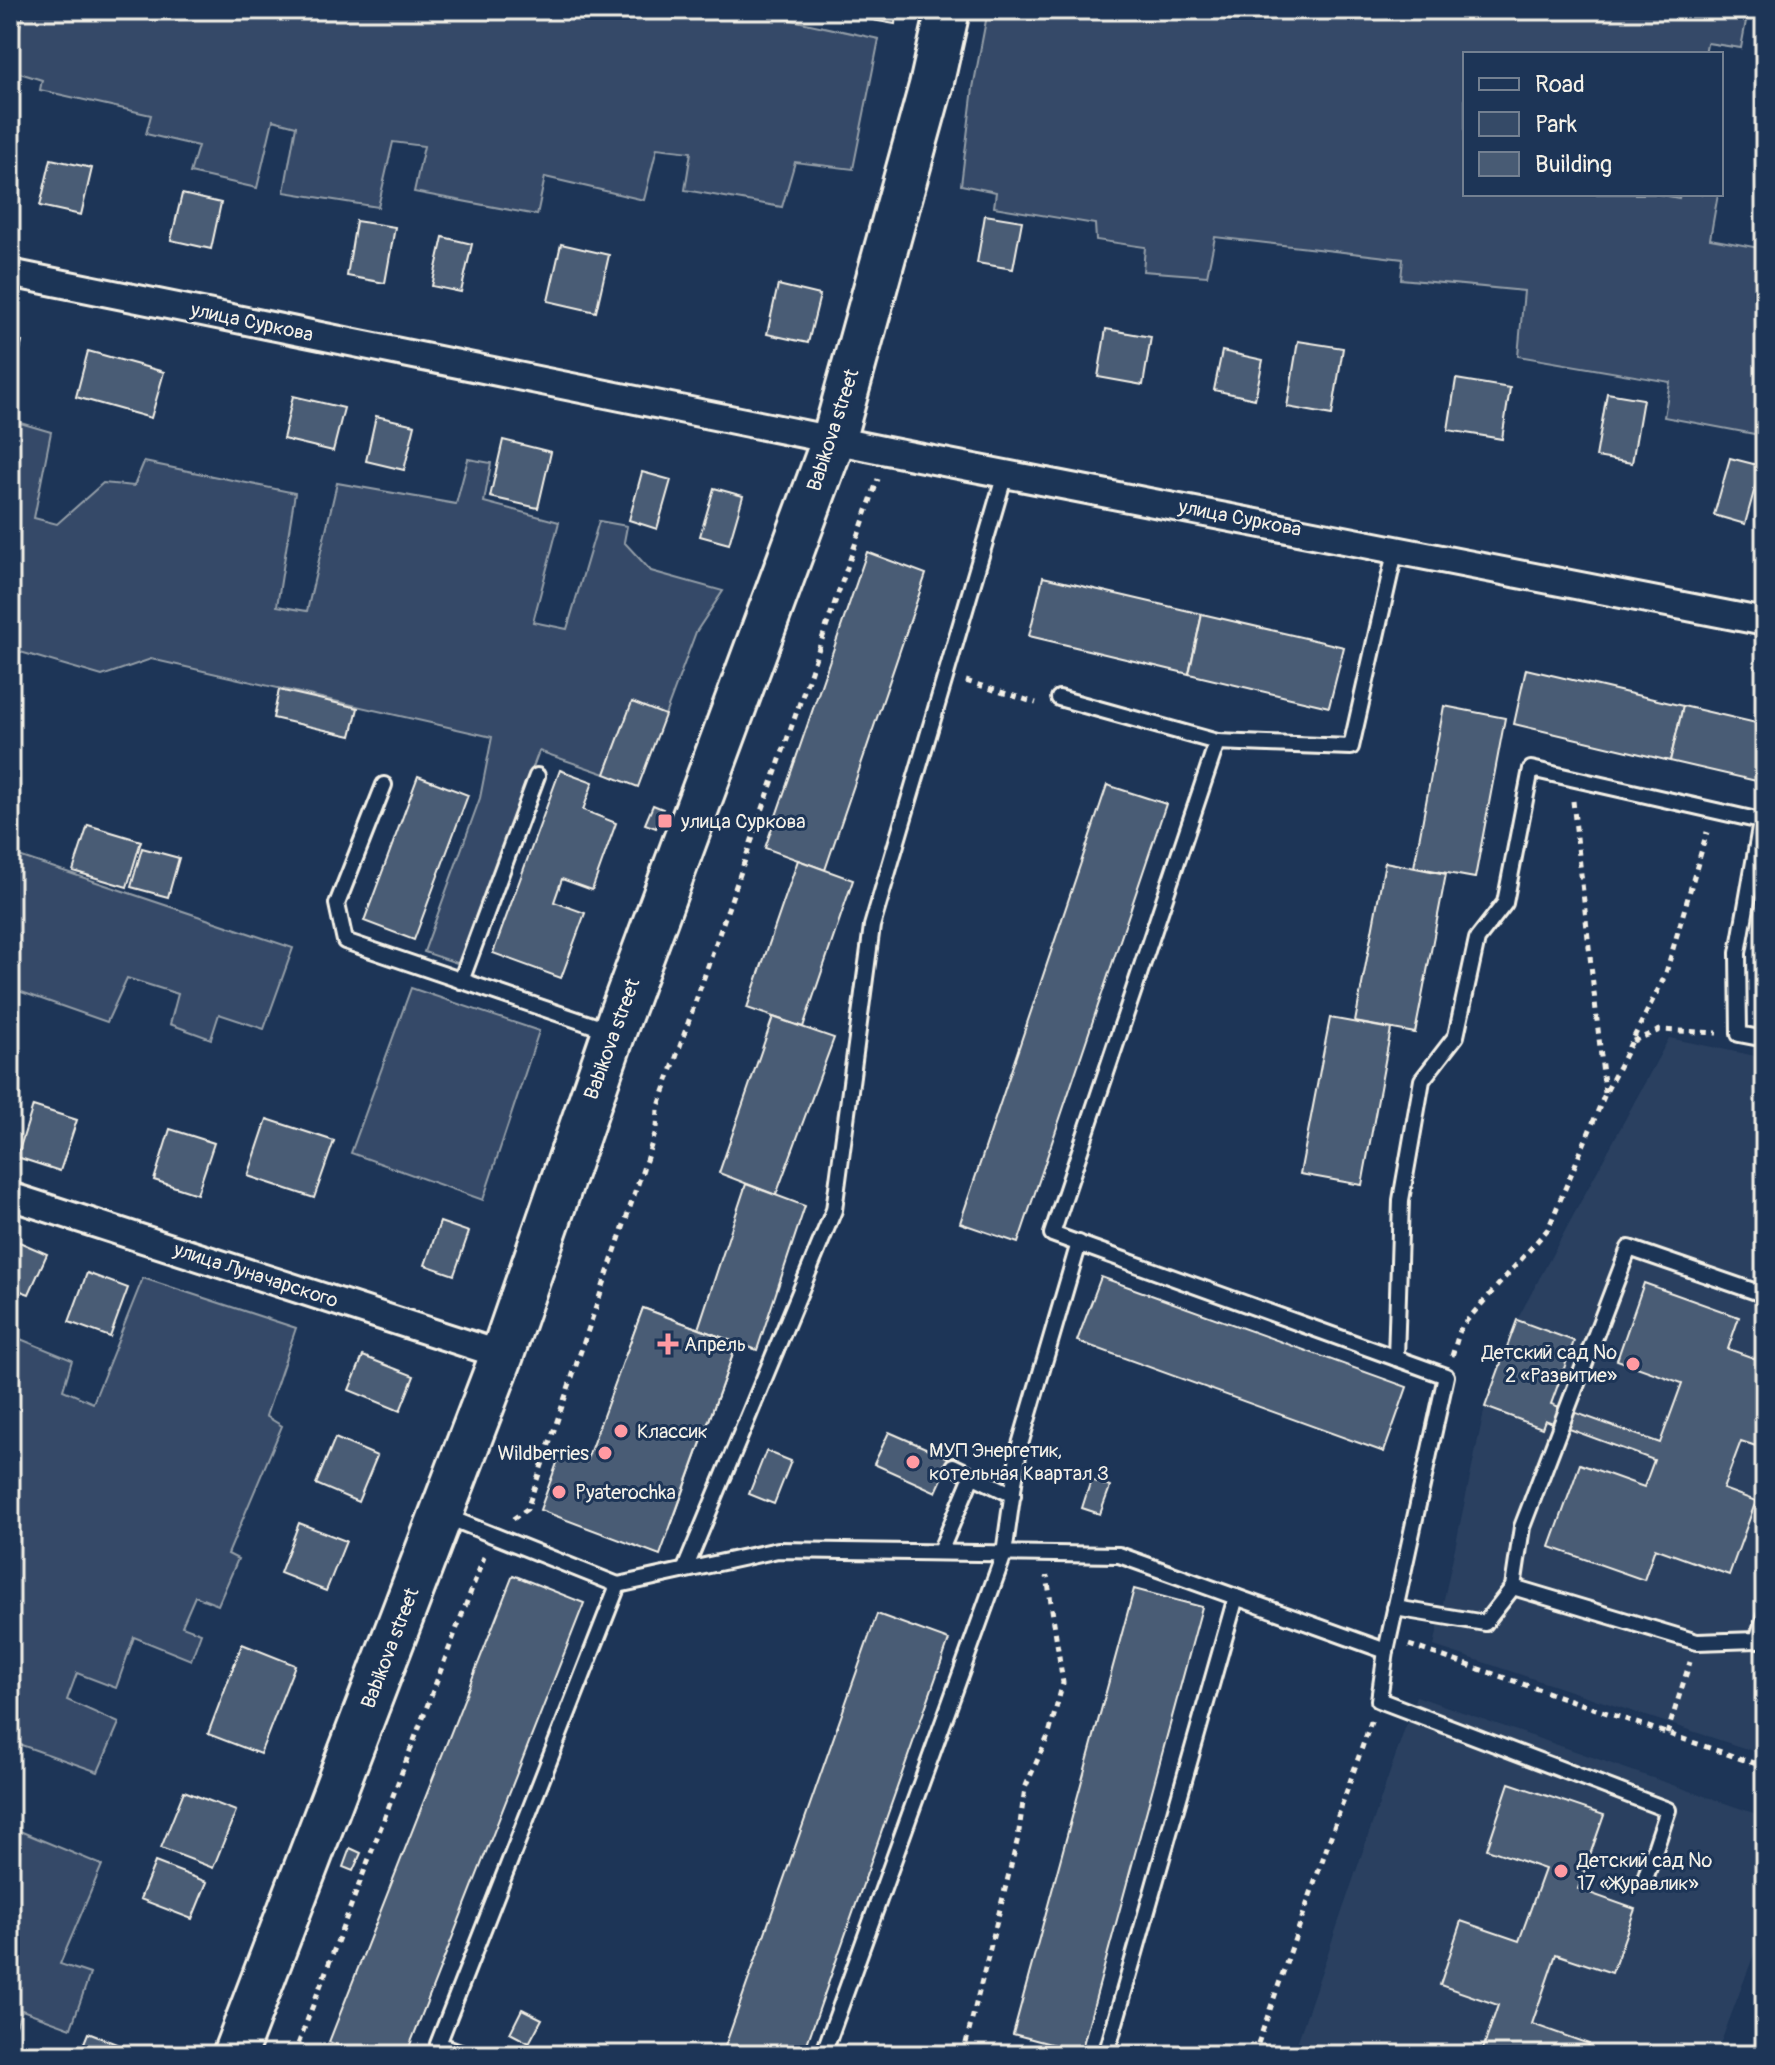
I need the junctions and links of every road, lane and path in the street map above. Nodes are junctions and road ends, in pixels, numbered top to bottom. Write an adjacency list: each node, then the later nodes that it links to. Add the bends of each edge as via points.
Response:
1 (948, 10): 3 (main road, Babikova street)
2 (10, 273): 3 (street, улица Суркова)
3 (833, 441): 4 (street, улица Суркова); 18 (main road, Babikova street)
4 (887, 451): 5 (street, улица Суркова); 33 (path, via 658,1109 657,1128 527,1509)
5 (1005, 474): 6 (street, улица Суркова); 37 (lane, via 872,926 834,1210)
6 (1396, 548): 7 (street, улица Суркова); 11 (lane, via 1351,747)
7 (1765, 622)
8 (987, 687): 10 (path)
9 (1059, 698): 11 (lane)
10 (1033, 703)
11 (1217, 742): 24 (lane, via 1052,1234)
12 (537, 776): 17 (lane)
13 (1570, 779): 15 (lane); 22 (path); 27 (lane, via 1531,769 1505,903 1477,939 1456,1036 1422,1080 1401,1200)
14 (384, 785): 17 (lane, via 337,904 345,941)
15 (1713, 811): 16 (lane); 21 (path, via 1665,976)
16 (1763, 822): 19 (lane, via 1738,953)
17 (461, 981): 18 (lane)
18 (614, 1032): 26 (main road, Babikova street)
19 (1739, 1034): 20 (lane); 21 (path, via 1660,1030)
20 (1765, 1039)
21 (1632, 1041): 22 (path)
22 (1605, 1094): 28 (path, via 1548,1229 1461,1327)
23 (10, 1196): 26 (street, улица Луначарского)
24 (1079, 1243): 27 (lane); 31 (lane, via 1019,1448)
25 (1765, 1295): 39 (lane, via 1629,1248 1522,1527)
26 (502, 1355): 32 (main road, Babikova street)
27 (1396, 1358): 28 (lane)
28 (1446, 1376): 41 (lane)
29 (953, 1466): 30 (lane)
30 (972, 1476): 31 (lane); 34 (lane)
31 (1013, 1495): 35 (lane)
32 (441, 1515): 33 (lane); 51 (main road, Babikova street)
33 (492, 1535): 38 (lane); 52 (path)
34 (940, 1552): 35 (lane); 37 (lane, via 778,1550)
35 (1004, 1554): 36 (lane); 54 (lane)
36 (1044, 1554): 40 (lane, via 1119,1555); 55 (path, via 1063,1683 1049,1734 1025,1788 1018,1838)
37 (685, 1569): 38 (lane)
38 (618, 1585): 50 (lane)
39 (1513, 1587): 41 (lane, via 1485,1623); 43 (lane)
40 (1236, 1597): 45 (lane); 56 (lane)
41 (1395, 1608): 45 (lane)
42 (1765, 1616): 43 (lane, via 1757,1640)
43 (1697, 1642): 47 (path)
44 (1413, 1646): 47 (path)
45 (1386, 1651): 49 (lane, via 1379,1700 1668,1810)
46 (1367, 1732): 57 (path)
47 (1667, 1734): 48 (path)
48 (1765, 1767)
49 (1646, 1876)
50 (436, 2049): 53 (lane)
51 (234, 2055)
52 (294, 2055)
53 (468, 2055)
54 (823, 2055)
55 (963, 2055)
56 (1106, 2055)
57 (1254, 2055)

